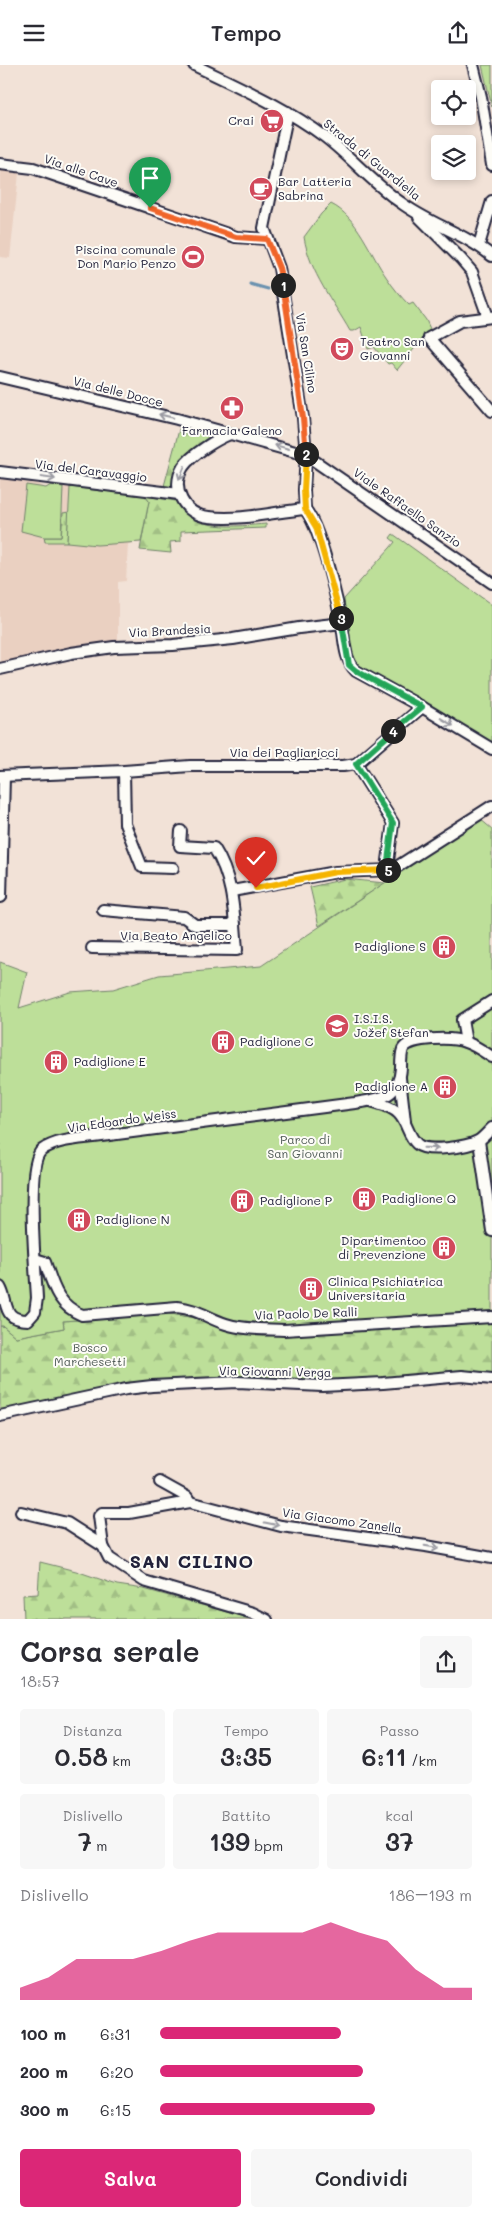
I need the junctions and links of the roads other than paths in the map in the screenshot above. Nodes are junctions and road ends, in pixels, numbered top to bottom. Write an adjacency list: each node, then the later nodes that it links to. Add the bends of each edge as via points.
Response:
1 (194, 65): 3 (street, Strada di Guardiella)
2 (473, 65): 5 (street, via 482,97)
3 (288, 112): 7 (street, Strada di Guardiella, via 327,138); 8 (street, Via San Cilino, via 265,223)
4 (0, 164): 8 (street, Via alle Cave, via 33,169 236,237)
5 (492, 165)
6 (492, 201): 9 (street)
7 (411, 210): 9 (street, Strada di Guardiella); 11 (street, via 472,272)
8 (267, 239): 15 (street, Via San Cilino, via 283,287)
9 (479, 245): 10 (street, Strada di Guardiella)
10 (492, 256)
11 (490, 317): 13 (street, via 460,321 429,338)
12 (0, 377): 14 (street, Via delle Docce, one-way to 12)
13 (492, 411)
14 (230, 434): 15 (street, Via delle Docce, one-way to 14); 17 (street, one-way to 17, via 217,440 183,467 178,482)
15 (306, 455): 18 (street, Via San Cilino); 19 (street, Viale Raffaello Sanzio)
16 (0, 472): 17 (street, Via del Caravaggio, one-way to 17)
17 (179, 494): 18 (street, via 190,511 209,517)
18 (305, 509): 20 (street, via 316,527)
19 (492, 583)
20 (342, 623): 21 (street, Via Brandesia, via 226,640 114,647); 22 (street, via 349,665)
21 (0, 669)
22 (422, 707): 23 (street, one-way to 23); 24 (street, Via dei Pagliaricci)
23 (492, 749)
24 (356, 764): 25 (street, Via dei Pagliaricci, via 190,766); 30 (street, via 393,823 388,861)
25 (124, 771): 26 (street, Via dei Pagliaricci); 29 (street, via 125,824 142,867)
26 (2, 776): 32 (street, Via dei Pagliaricci)
27 (492, 806): 30 (street)
28 (182, 831): 31 (street, Via Beato Angelico, via 180,846 214,848)
29 (173, 868)
30 (392, 870): 31 (street, via 336,872)
31 (232, 891): 34 (street, Via Beato Angelico)
32 (2, 897)
33 (103, 910): 34 (street, Via Beato Angelico, via 184,917 195,925)
34 (235, 925): 35 (street, Via Beato Angelico, via 237,950)
35 (92, 948)
36 (492, 1001): 37 (street, via 462,1020)
37 (466, 1042): 38 (street); 39 (street, via 450,1038 410,1043 403,1050)
38 (492, 1057)
39 (400, 1077): 40 (street, via 394,1091); 41 (street)
40 (370, 1101): 41 (street, via 400,1114); 46 (street, Via Edoardo Weiss, via 94,1137 61,1142 42,1150 36,1158 32,1197)
41 (406, 1127): 43 (street, one-way to 43, via 418,1146 427,1149 456,1147)
42 (492, 1128): 43 (street)
43 (478, 1141): 44 (street)
44 (490, 1205): 45 (street)
45 (492, 1231)
46 (35, 1259): 47 (street, Via Edoardo Weiss, via 37,1298 34,1312 28,1320 17,1320 9,1314); 48 (street, Via Paolo De Ralli, via 45,1262 59,1298 69,1310 82,1315 177,1307 225,1324 284,1330)
47 (0, 1287)
48 (492, 1317)
49 (492, 1379): 50 (street, Via Giovanni Verga, via 462,1376 322,1386 238,1381 152,1386)
50 (0, 1416)
51 (160, 1481): 52 (street, Via Giacomo Zanella)
52 (190, 1502): 54 (street, Via Giacomo Zanella, via 129,1513 102,1513 99,1525); 55 (street, Via Giacomo Zanella, one-way to 55, via 281,1526)
53 (21, 1512): 54 (street, via 67,1523)
54 (103, 1546): 56 (street, via 108,1558 144,1581)
55 (492, 1558)
56 (267, 1619)

